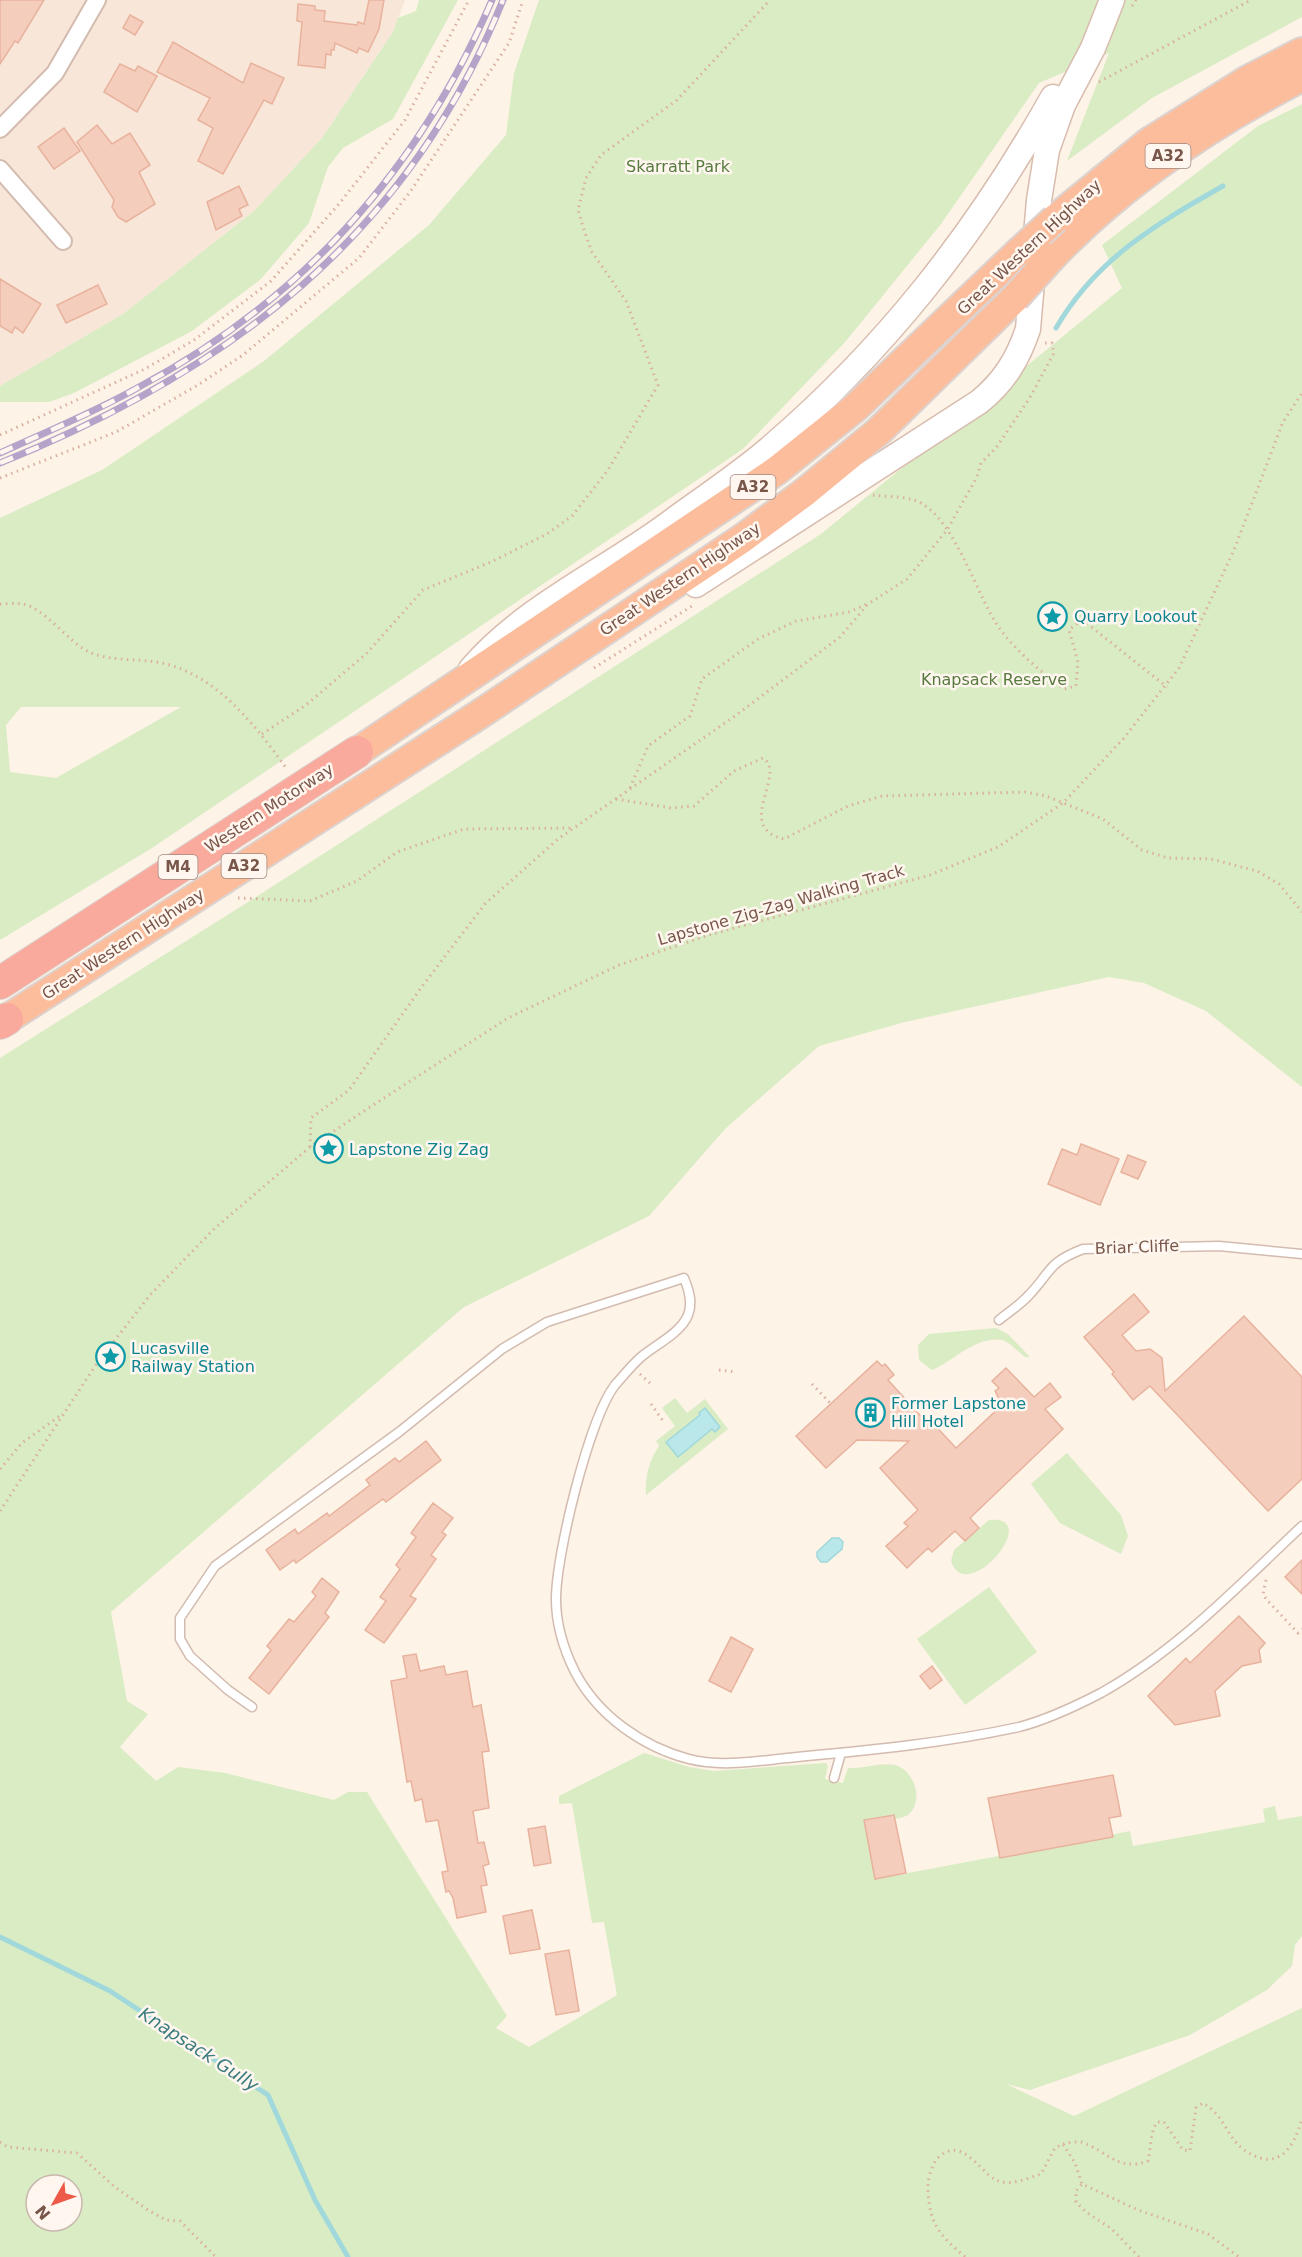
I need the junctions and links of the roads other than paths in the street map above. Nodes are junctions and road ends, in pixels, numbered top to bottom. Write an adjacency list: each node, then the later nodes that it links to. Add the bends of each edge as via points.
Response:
1 (98, 0): 5 (street, via 54,73)
2 (1111, 0): 8 (main road, via 975,225 897,323 846,378 735,475 501,636); 9 (main road, via 1093,48 1062,105 1051,135 1039,200 1028,329 1014,363 997,387 760,545 531,690)
3 (1302, 52): 8 (highway, Great Western Highway / A32, bridge, via 1246,81 1149,142 1055,219 856,407 776,471)
4 (1302, 77): 9 (highway, Great Western Highway / A32, bridge, via 1229,117 1150,169 1092,218 879,431 805,492)
5 (0, 129)
6 (0, 169): 7 (street)
7 (63, 241)
8 (458, 684): 10 (highway, Great Western Highway / A32)
9 (480, 714): 12 (highway, Great Western Highway / A32)
10 (357, 752): 11 (highway, Western Motorway / M4)
11 (0, 983)
12 (4, 1021)
13 (1302, 1254): 14 (lane, Briar Cliffe, via 1219,1246 1083,1249 1048,1269 1029,1295)
14 (999, 1320)
15 (1302, 1526): 17 (lane, via 1158,1658 1101,1693 1021,1726)
16 (252, 1707): 17 (lane, via 190,1656 180,1639 180,1618 215,1566 399,1432 530,1330 684,1278 690,1304 686,1319 637,1360 614,1386 595,1427 556,1580 563,1643 585,1688 606,1712 636,1736 672,1753 717,1763)
17 (841, 1753): 18 (lane)
18 (834, 1778)

